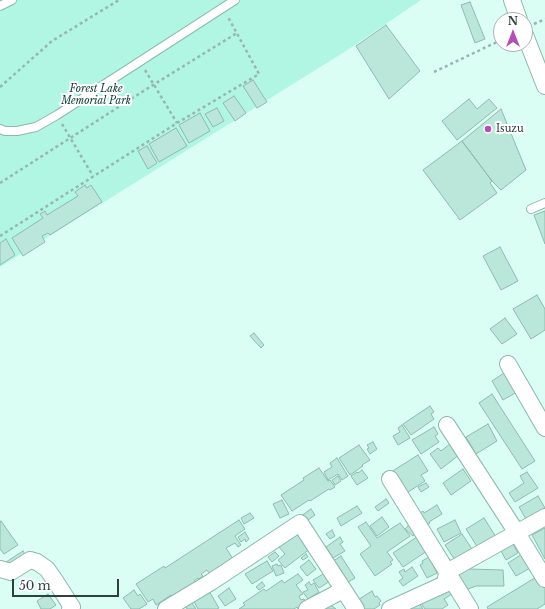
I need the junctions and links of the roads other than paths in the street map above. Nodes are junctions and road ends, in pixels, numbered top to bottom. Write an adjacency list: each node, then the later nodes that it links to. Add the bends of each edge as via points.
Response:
1 (12, 0): 4 (lane)
2 (235, 0): 8 (lane, via 36,127 17,131)
3 (512, 0): 5 (street)
4 (0, 6)
5 (516, 12)
6 (532, 52): 7 (street)
7 (545, 86)
8 (0, 129)
9 (545, 203): 10 (lane)
10 (531, 209)
11 (508, 364): 13 (street)
12 (448, 425): 16 (street)
13 (545, 428)
14 (390, 479): 18 (street)
15 (545, 517): 16 (street)
16 (517, 533): 18 (street); 19 (street)
17 (0, 569): 21 (street, via 10,572 30,560 37,562 56,582 72,607)
18 (447, 572): 25 (street, via 445,584); 26 (street)
19 (545, 579)
20 (343, 590): 22 (street, via 300,523); 23 (street); 24 (street)
21 (70, 609)
22 (166, 609)
23 (307, 609)
24 (356, 609)
25 (390, 609)
26 (470, 609)

